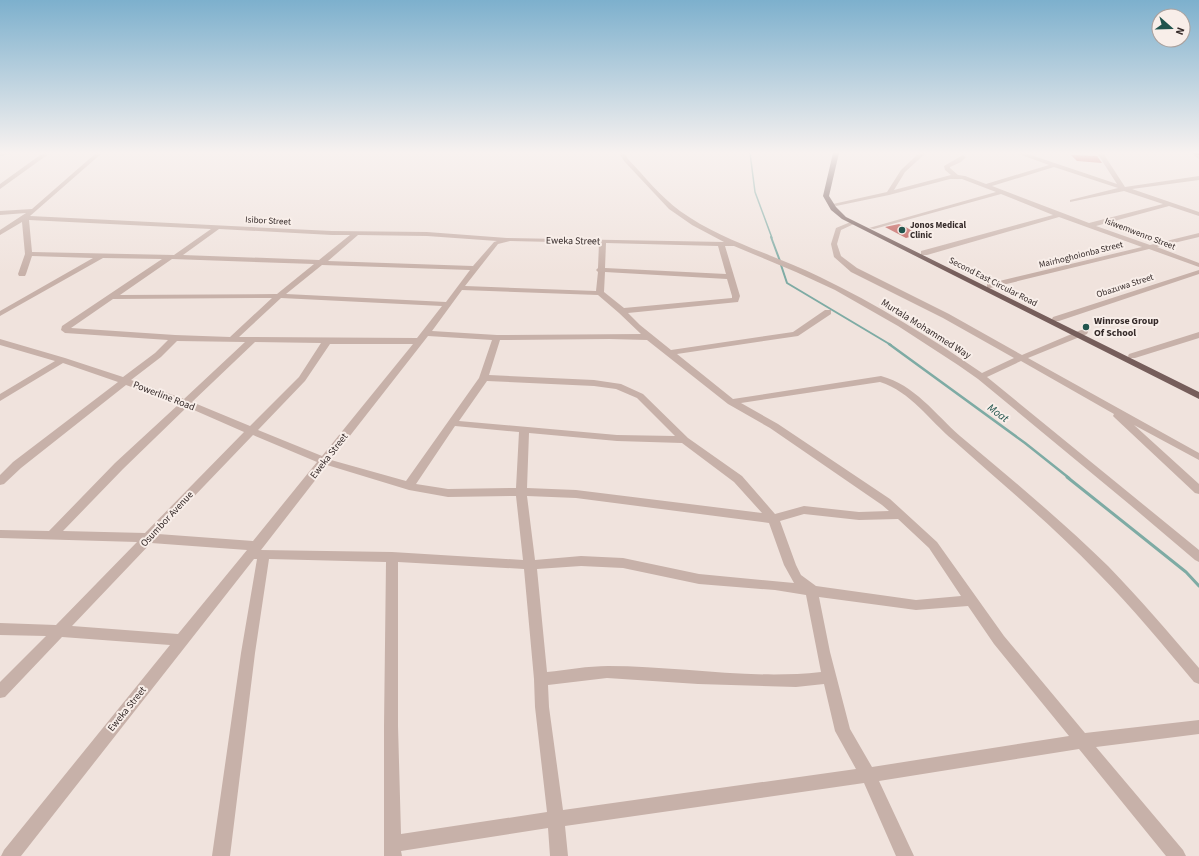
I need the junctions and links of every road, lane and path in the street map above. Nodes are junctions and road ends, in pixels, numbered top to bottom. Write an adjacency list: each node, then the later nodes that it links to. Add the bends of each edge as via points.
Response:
1 (54, 193): 13 (street)
2 (657, 193): 27 (street, Murtala Mohammed Way, via 668,205 695,224)
3 (827, 193): 18 (main road, Second East Circular Road, via 828,203 836,212)
4 (833, 193): 11 (main road)
5 (889, 193): 11 (street)
6 (1000, 193): 21 (street)
7 (1005, 193): 15 (street, Isiwemwenro Street)
8 (1106, 193): 10 (street)
9 (1135, 193): 12 (street)
10 (1072, 201)
11 (836, 204): 21 (main road, Second East Circular Road)
12 (1169, 204): 16 (street); 19 (street)
13 (34, 211): 14 (street); 17 (street)
14 (0, 213)
15 (1059, 214): 19 (street, Isiwemwenro Street); 30 (street)
16 (1199, 214)
17 (24, 218): 20 (street, Isibor Street); 22 (street); 31 (street)
18 (853, 223): 51 (main road, Second East Circular Road); 63 (street, via 838,229 834,244 838,258 854,270)
19 (1091, 225): 29 (street, Isiwemwenro Street)
20 (218, 228): 23 (street, Isibor Street); 33 (street)
21 (872, 228): 30 (main road, Second East Circular Road)
22 (0, 232)
23 (356, 234): 25 (street, Isibor Street, via 427,234); 34 (street)
24 (1199, 235): 29 (street, Mairhoghoionba Street)
25 (510, 239): 26 (street, Eweka Street); 36 (street, Eweka Street, via 496,243)
26 (603, 241): 28 (street, Eweka Street); 37 (street)
27 (737, 244): 28 (street, Eweka Street); 65 (street, Murtala Mohammed Way, via 862,302 924,338)
28 (721, 245): 40 (street)
29 (1149, 247): 35 (street, Isiwemwenro Street); 41 (street, Mairhoghoionba Street)
30 (924, 253): 41 (main road, Second East Circular Road)
31 (29, 254): 32 (street); 39 (street)
32 (102, 255): 33 (street); 49 (street)
33 (173, 257): 34 (street); 45 (street)
34 (322, 263): 36 (street); 44 (street)
35 (1199, 265)
36 (475, 268): 42 (street, Eweka Street)
37 (600, 270): 40 (street); 43 (street)
38 (1199, 272): 50 (street, Obazuwa Street)
39 (22, 274)
40 (731, 277): 47 (street, via 735,300)
41 (990, 286): 50 (main road, Second East Circular Road)
42 (461, 288): 43 (street); 46 (street, Eweka Street)
43 (600, 293): 47 (street)
44 (280, 296): 45 (street); 46 (street); 57 (street)
45 (109, 297): 55 (street, via 65,330)
46 (448, 304): 53 (street, Eweka Street)
47 (622, 311): 54 (street)
48 (828, 312): 61 (street, via 795,334)
49 (0, 314)
50 (1056, 319): 51 (main road, Second East Circular Road)
51 (1081, 334): 62 (main road, Second East Circular Road); 63 (street); 69 (main road, Second East Circular Road)
52 (1199, 335): 62 (street)
53 (423, 337): 56 (street); 59 (street); 79 (street, Eweka Street)
54 (649, 337): 56 (street); 61 (street)
55 (175, 338): 57 (street); 67 (street)
56 (497, 338): 66 (street)
57 (232, 339): 58 (street)
58 (253, 339): 59 (street); 72 (street)
59 (327, 341): 76 (street, Osumbor Avenue, via 302,378)
60 (2, 346): 64 (street, Powerline Road)
61 (668, 353): 71 (street)
62 (1132, 356): 68 (main road, Second East Circular Road)
63 (1021, 358): 65 (street); 73 (street)
64 (62, 360): 67 (street, Powerline Road); 70 (street)
65 (981, 377): 91 (street, Murtala Mohammed Way)
66 (484, 378): 74 (street); 77 (street, via 618,386 640,396)
67 (125, 381): 72 (street, Powerline Road); 80 (street)
68 (1199, 389)
69 (1199, 396)
70 (0, 398)
71 (731, 402): 84 (street, via 774,426 886,502); 99 (street, via 881,379 898,386 1016,488 1122,589)
72 (184, 403): 76 (street, Powerline Road); 87 (street)
73 (1104, 404): 78 (street); 82 (street)
74 (452, 423): 75 (street); 81 (street)
75 (524, 430): 77 (street, via 617,438); 83 (street)
76 (252, 431): 79 (street, Powerline Road); 88 (street, Osumbor Avenue)
77 (684, 440): 85 (street, via 738,479)
78 (1199, 457)
79 (324, 461): 81 (street, Powerline Road); 89 (street, Eweka Street)
80 (0, 481)
81 (409, 486): 83 (street, Powerline Road, via 448,493)
82 (1199, 490)
83 (521, 492): 85 (street, Powerline Road, via 576,494); 92 (street)
84 (900, 515): 85 (street, via 859,516 804,510); 94 (street, via 933,544)
85 (774, 519): 93 (street, via 790,565 797,578)
86 (0, 534): 87 (street)
87 (52, 535): 88 (street)
88 (149, 538): 89 (street); 96 (street, Osumbor Avenue)
89 (258, 552): 90 (street); 97 (street, Eweka Street); 108 (street, via 248,653)
90 (392, 557): 92 (street); 106 (street)
91 (1199, 557)
92 (530, 565): 93 (street, via 581,561 623,563 699,579); 100 (street)
93 (811, 590): 94 (street, via 916,605); 98 (street)
94 (972, 600): 103 (street, via 999,640)
95 (0, 629): 96 (street)
96 (58, 631): 97 (street); 101 (street, Osumbor Avenue)
97 (183, 640): 107 (street, Eweka Street)
98 (830, 677): 100 (street, via 796,681 607,672); 104 (street, via 842,731)
99 (1199, 678)
100 (541, 679): 105 (street)
101 (0, 692)
102 (1199, 727): 103 (street)
103 (1084, 741): 104 (street); 111 (street)
104 (868, 775): 105 (street); 110 (street)
105 (556, 819): 106 (street, via 451,834); 109 (street)
106 (393, 850)
107 (10, 856)
108 (221, 856)
109 (559, 856)
110 (905, 856)
111 (1177, 856)

